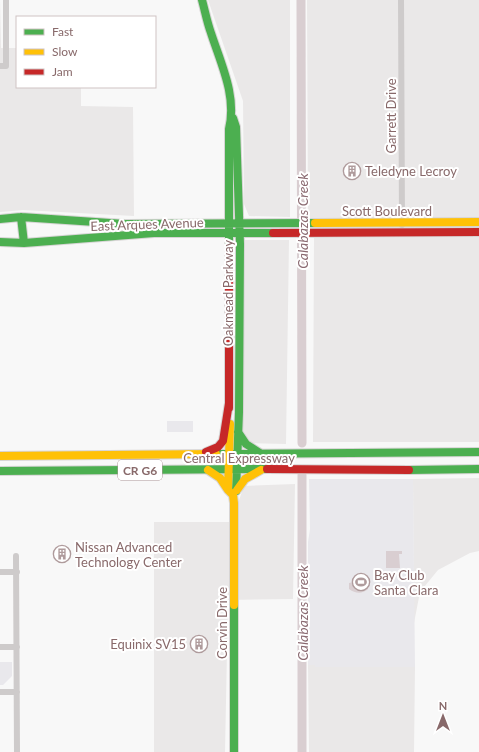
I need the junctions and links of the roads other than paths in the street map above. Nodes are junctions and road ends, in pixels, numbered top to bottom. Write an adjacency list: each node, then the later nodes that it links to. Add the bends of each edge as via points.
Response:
1 (6, 0): 4 (street)
2 (202, 0): 5 (main road, Oakmead Parkway, via 208,26 227,80)
3 (401, 0): 11 (street, Garrett Drive)
4 (3, 66)
5 (232, 117): 9 (main road, Oakmead Parkway, via 229,129); 10 (main road, Oakmead Parkway, via 236,126)
6 (21, 217): 7 (main road, East Arques Avenue); 9 (main road, East Arques Avenue, via 125,224); 19 (main road)
7 (0, 219)
8 (479, 222): 11 (main road, Scott Boulevard)
9 (230, 223): 10 (main road, East Arques Avenue); 15 (main road, Oakmead Parkway)
10 (239, 223): 12 (main road, East Arques Avenue); 16 (main road, Oakmead Parkway)
11 (402, 223): 12 (main road, Scott Boulevard); 13 (street, Garrett Drive)
12 (295, 224)
13 (402, 232): 14 (main road, Scott Boulevard); 17 (main road, Scott Boulevard)
14 (479, 232)
15 (230, 233): 16 (main road, East Arques Avenue); 19 (main road, East Arques Avenue, via 154,233); 20 (main road, Oakmead Parkway)
16 (239, 233): 17 (main road, East Arques Avenue); 21 (main road, Oakmead Parkway)
17 (295, 233)
18 (0, 242): 19 (main road, East Arques Avenue)
19 (24, 243)
20 (229, 403): 24 (main road, via 223,441 218,447); 25 (main road, Oakmead Parkway)
21 (238, 432): 23 (main road, via 246,444); 25 (main road, Oakmead Parkway)
22 (479, 452): 23 (main road, Central Expressway / CR G6)
23 (260, 453): 25 (main road, Central Expressway / CR G6)
24 (203, 454): 25 (main road, Central Expressway / CR G6); 26 (main road, Central Expressway / CR G6)
25 (233, 454): 27 (main road, Oakmead Parkway)
26 (0, 456)
27 (233, 469): 28 (main road, Central Expressway / CR G6); 30 (main road, Central Expressway / CR G6); 32 (main road, Corvin Drive)
28 (262, 469): 29 (main road, Central Expressway / CR G6); 32 (main road, via 245,479)
29 (479, 469)
30 (208, 470): 31 (main road, Central Expressway / CR G6); 32 (main road)
31 (0, 471)
32 (233, 491): 41 (main road, Corvin Drive)
33 (16, 556): 35 (street)
34 (0, 572): 35 (street)
35 (17, 572): 37 (street)
36 (0, 647): 37 (street)
37 (17, 647): 39 (street)
38 (0, 692): 39 (street)
39 (17, 692): 40 (street)
40 (16, 752)
41 (234, 752)

